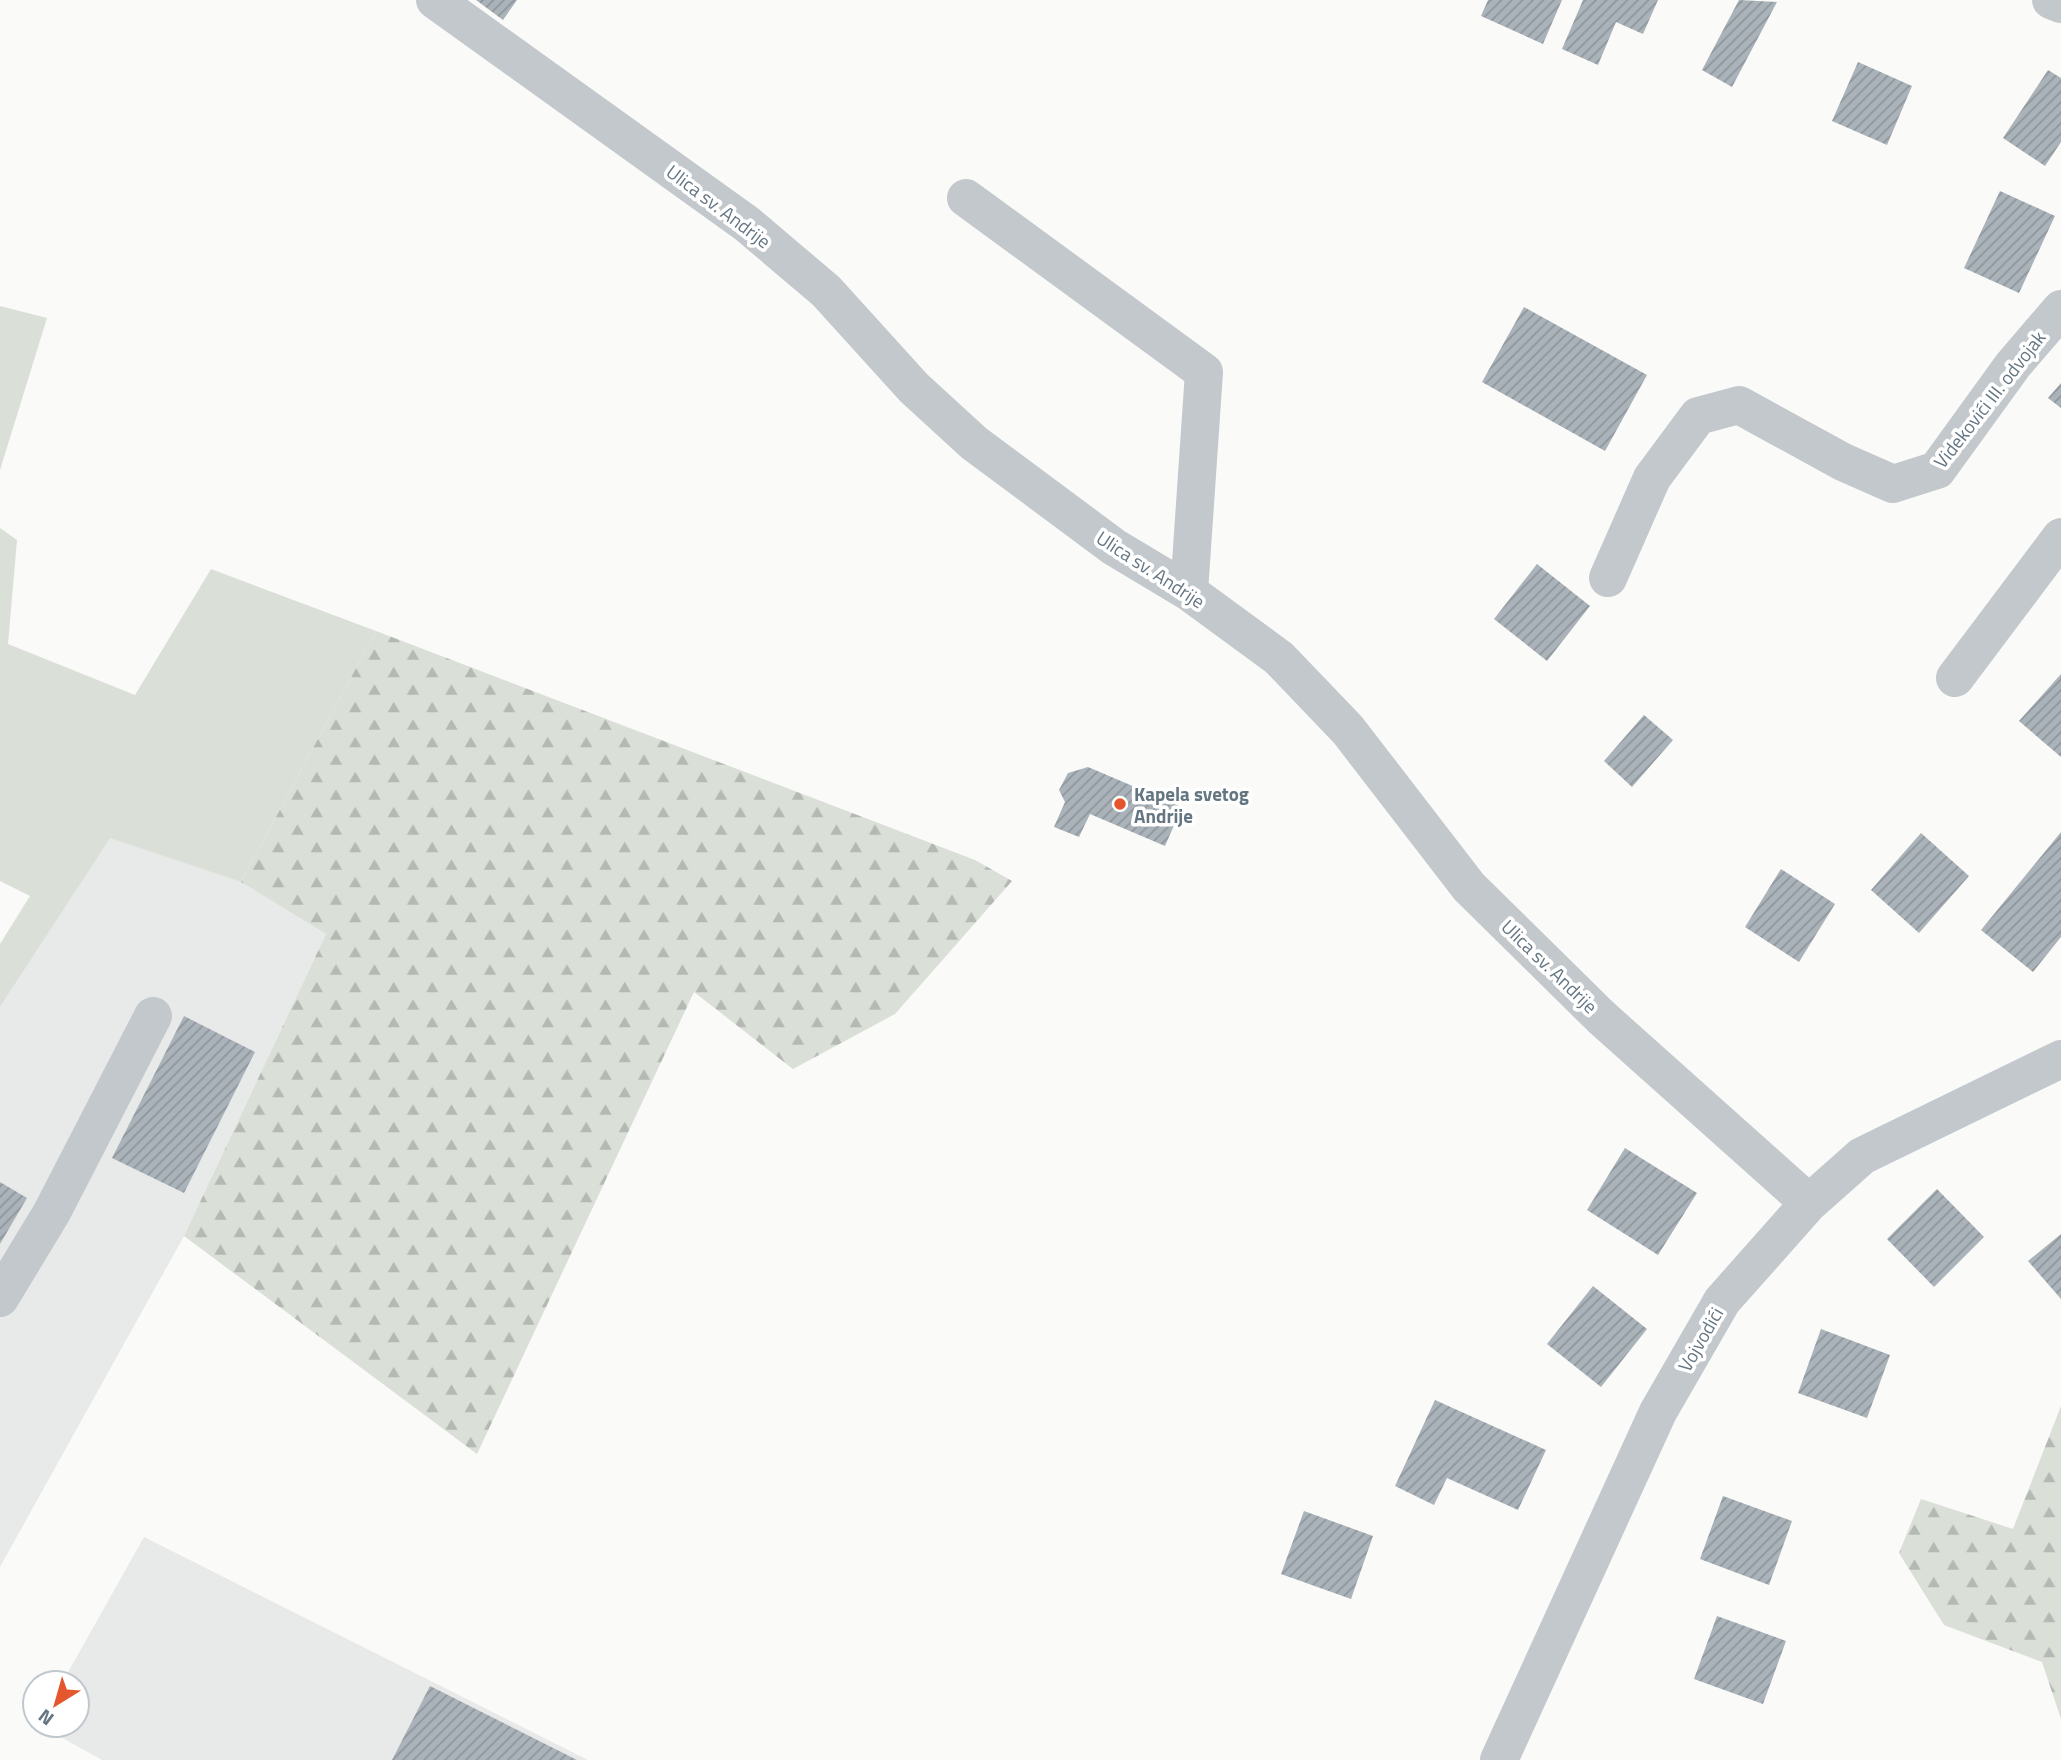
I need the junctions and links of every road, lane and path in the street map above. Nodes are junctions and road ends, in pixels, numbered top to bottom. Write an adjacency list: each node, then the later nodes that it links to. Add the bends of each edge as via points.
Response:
1 (435, 0): 8 (street, Ulica sv. Andrije, via 747,224 826,291 914,388 974,443 1114,547)
2 (2051, 0): 3 (street)
3 (2061, 4)
4 (966, 198): 8 (street, via 1204,372)
5 (2061, 309): 7 (street, Videkovići III. odvojak, via 2013,365 1937,470 1892,484 1739,405 1698,416 1652,478)
6 (2061, 537): 9 (street)
7 (1608, 578)
8 (1189, 592): 12 (street, Ulica sv. Andrije, via 1279,658 1348,730 1469,887 1601,1017)
9 (1955, 678)
10 (153, 1016): 13 (street, via 52,1212)
11 (2061, 1059): 12 (street, Vojvodići, via 1862,1156)
12 (1809, 1203): 14 (street, Vojvodići, via 1722,1301 1658,1412)
13 (0, 1298)
14 (1499, 1760)

